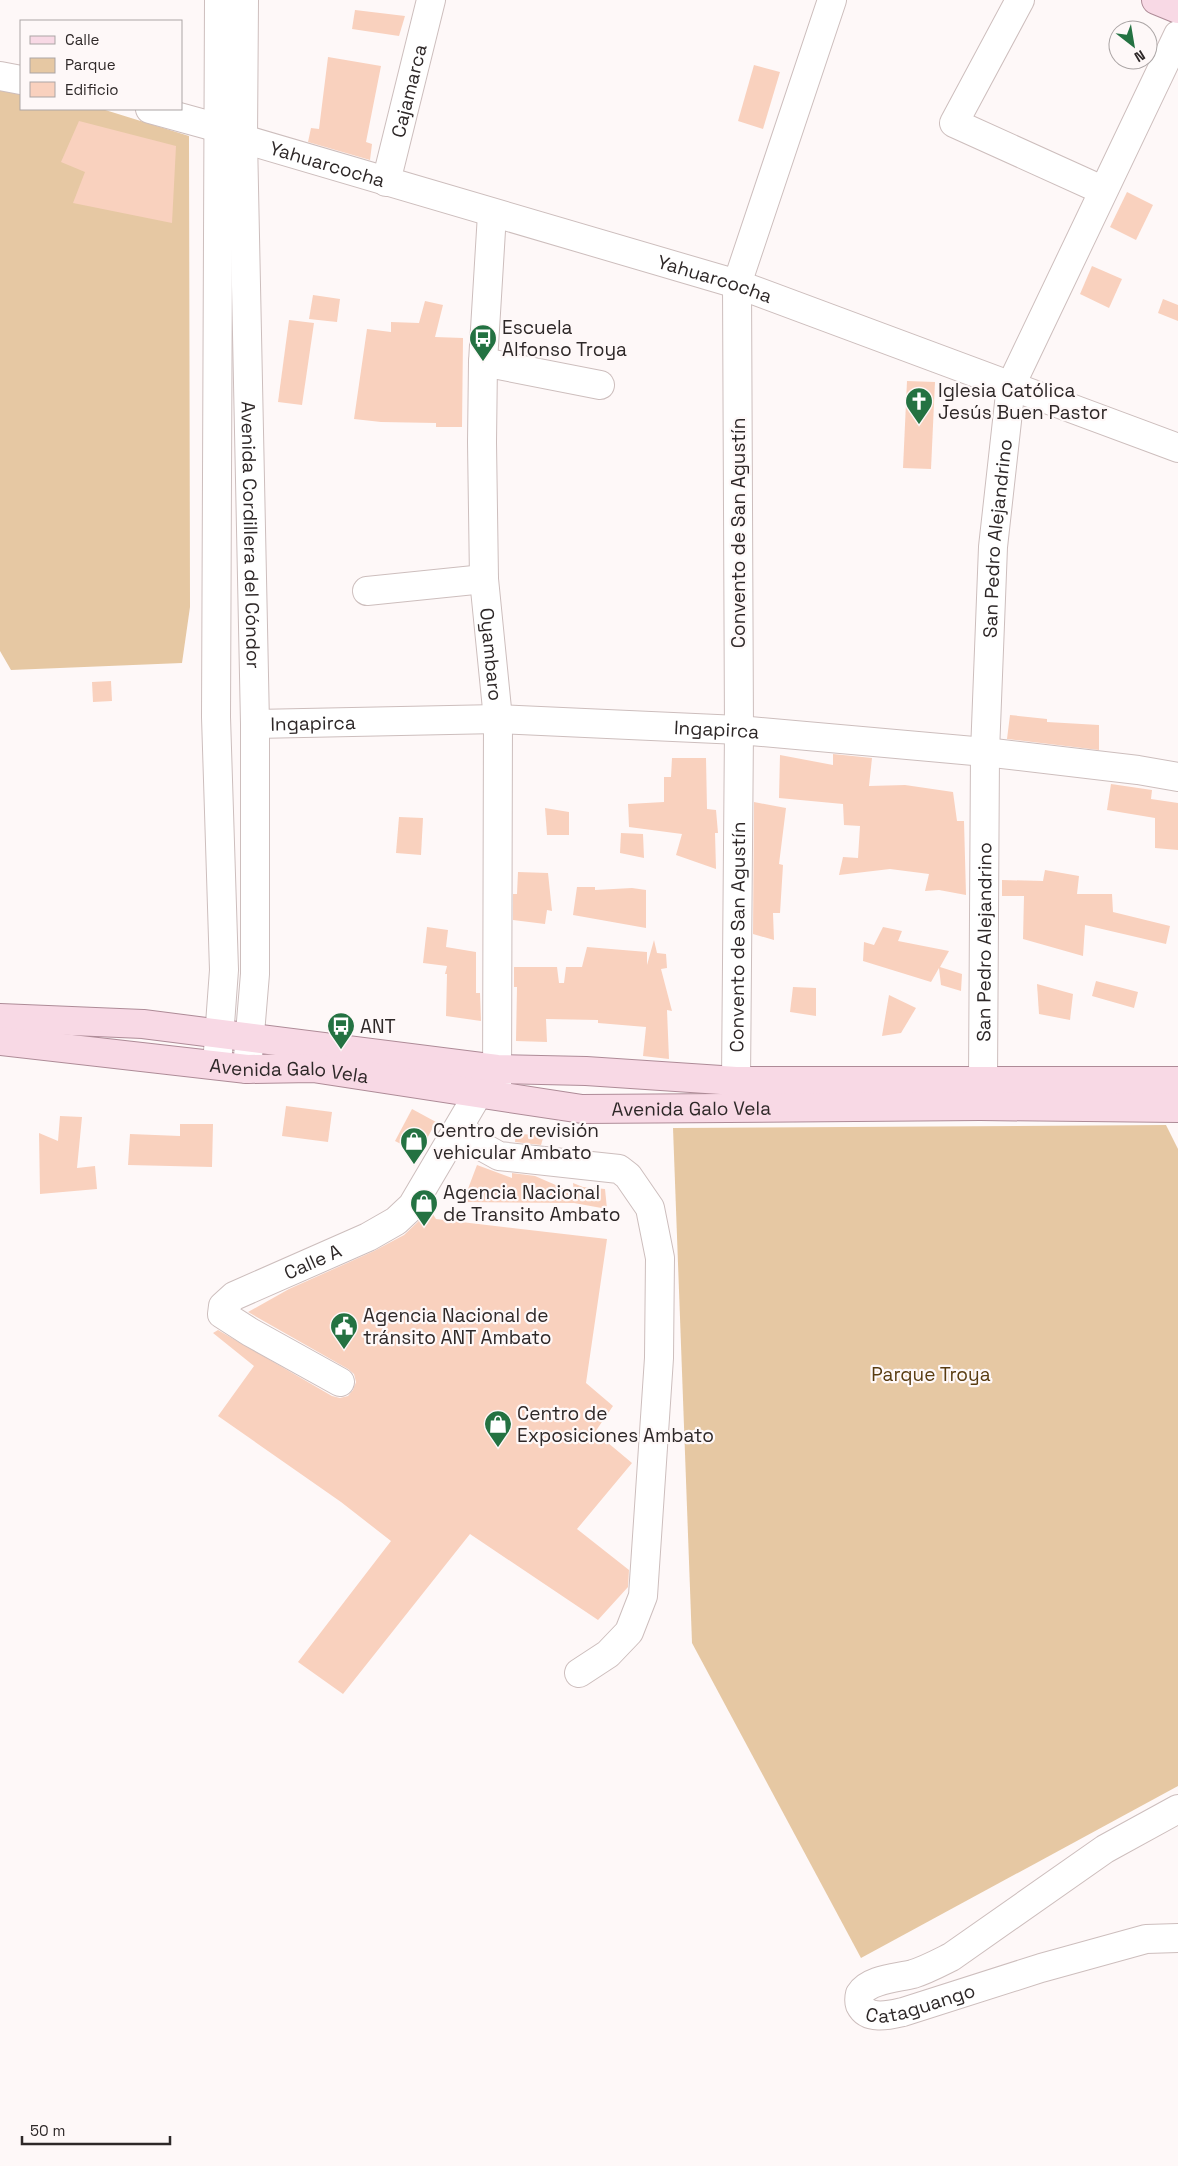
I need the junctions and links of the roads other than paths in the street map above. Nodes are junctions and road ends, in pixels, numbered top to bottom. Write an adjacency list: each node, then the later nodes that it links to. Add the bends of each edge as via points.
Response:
1 (219, 0): 12 (street, Avenida Cordillera del Cóndor)
2 (244, 0): 12 (street, Avenida Cordillera del Cóndor)
3 (431, 0): 13 (street, Cajamarca)
4 (832, 0): 16 (street, Convento de San Agustín)
5 (1020, 0): 14 (street, via 954,123)
6 (1156, 0): 7 (main road)
7 (1178, 9)
8 (1178, 36): 14 (street, San Pedro Alejandrino)
9 (0, 76): 10 (street)
10 (20, 80)
11 (153, 110): 12 (street, Yahuarcocha)
12 (231, 134): 13 (street, Yahuarcocha); 24 (street, Avenida Cordillera del Cóndor); 29 (street, Avenida Cordillera del Cóndor, via 216,717 224,970)
13 (386, 182): 15 (street, Yahuarcocha)
14 (1102, 190): 19 (street, San Pedro Alejandrino)
15 (492, 214): 16 (street, Yahuarcocha); 17 (street, Oyambaro)
16 (736, 284): 19 (street, Yahuarcocha); 25 (street, Convento de San Agustín)
17 (483, 362): 18 (street); 21 (street, Oyambaro)
18 (600, 385)
19 (1011, 385): 20 (street, Yahuarcocha); 26 (street, San Pedro Alejandrino, via 993,547)
20 (1178, 448)
21 (484, 579): 22 (street); 23 (street, Oyambaro)
22 (367, 591)
23 (498, 719): 24 (street, Ingapirca); 25 (street, Ingapirca); 37 (street, Oyambaro)
24 (255, 724): 30 (street, Avenida Cordillera del Cóndor, via 256,974)
25 (739, 730): 26 (street, Ingapirca); 35 (street, Convento de San Agustín)
26 (985, 752): 27 (street, Ingapirca); 34 (street, San Pedro Alejandrino)
27 (1178, 777)
28 (0, 1018): 29 (main road, Avenida Galo Vela, via 143,1024)
29 (220, 1033): 30 (main road, Avenida Galo Vela); 32 (street, Avenida Cordillera del Cóndor)
30 (250, 1037): 33 (street, Avenida Cordillera del Cóndor); 37 (main road, Avenida Galo Vela)
31 (0, 1041): 32 (main road, Avenida Galo Vela)
32 (218, 1065): 33 (main road, Avenida Galo Vela)
33 (247, 1069): 37 (main road, Avenida Galo Vela, via 313,1068)
34 (983, 1080): 35 (main road, Avenida Galo Vela); 36 (main road, Avenida Galo Vela)
35 (736, 1081): 37 (main road, Avenida Galo Vela, via 586,1071)
36 (1178, 1081)
37 (491, 1086): 38 (main road, Avenida Galo Vela, via 582,1109); 39 (street, Calle A)
38 (1178, 1108)
39 (460, 1127): 40 (street, Calle A, via 412,1206 396,1221 368,1237 234,1296 223,1306 222,1314); 41 (street, via 481,1146 499,1156 619,1169 628,1176 650,1208 660,1258 659,1358 643,1596 629,1632 608,1654)
40 (340, 1382)
41 (579, 1673)
42 (1178, 1809): 43 (street, Cataguango, via 1105,1849 951,1956 931,1967 876,1983 864,1990 859,1996 859,2003 872,2015 884,2016 1146,1939)
43 (1178, 1938)

